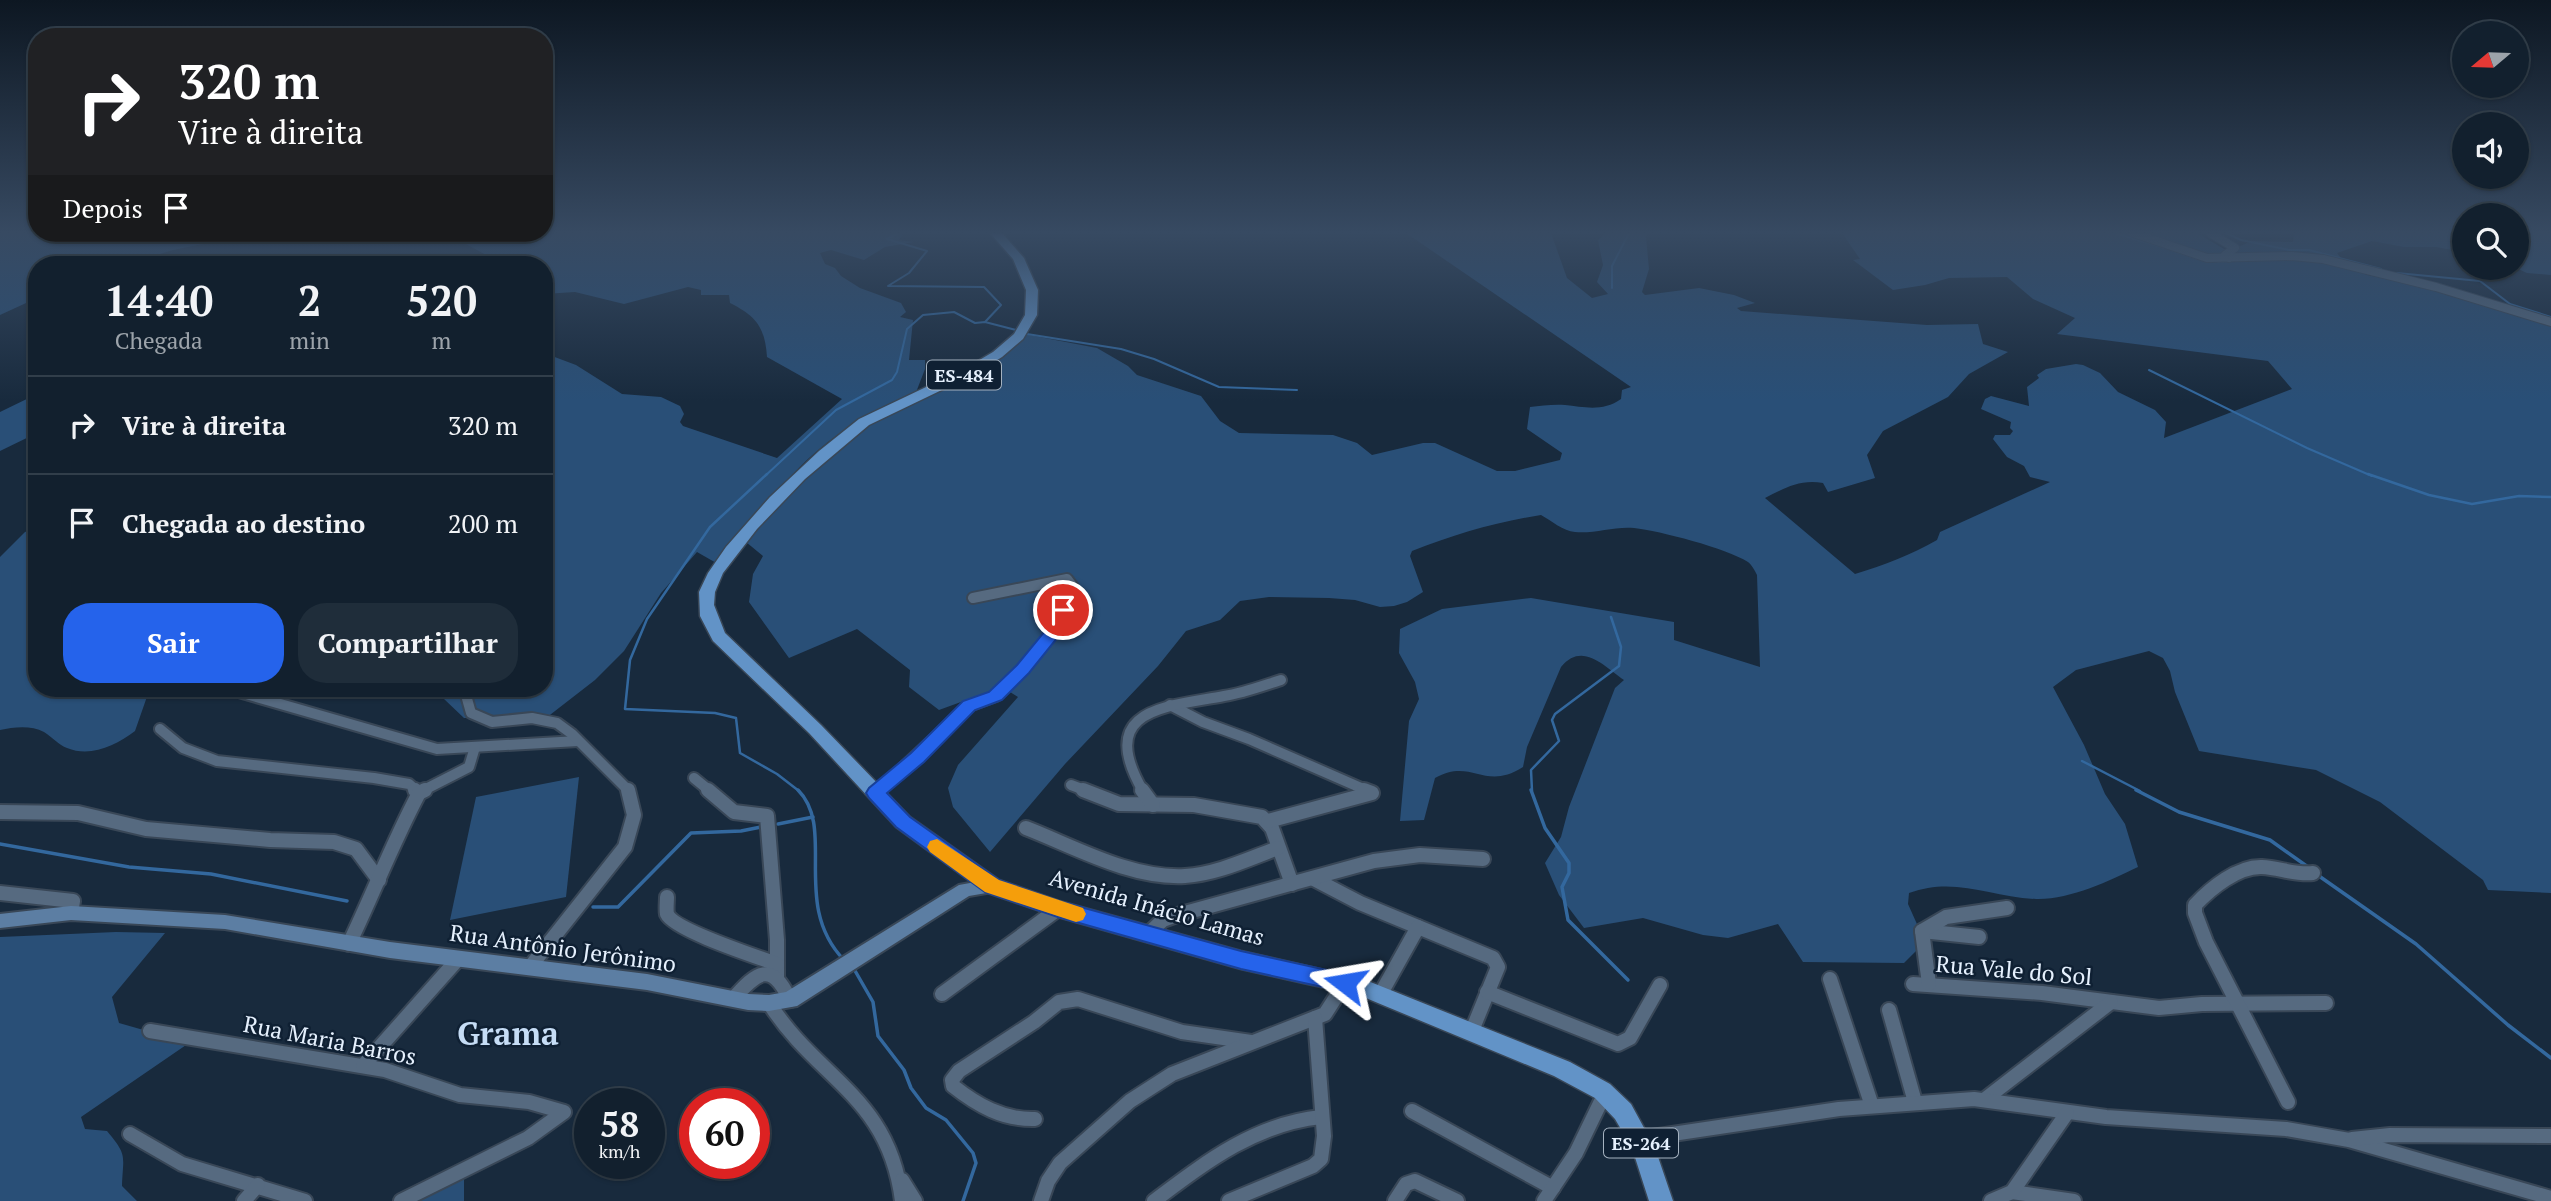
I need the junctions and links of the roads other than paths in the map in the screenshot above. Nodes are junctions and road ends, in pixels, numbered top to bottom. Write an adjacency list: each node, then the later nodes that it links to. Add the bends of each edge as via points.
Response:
1 (1032, 289): 15 (main road, Avenida Inácio Lamas / ES-484, via 1035,304 1012,345 992,360 865,421 821,454 759,519 713,579 705,605 719,637)
2 (2443, 289): 3 (street)
3 (2551, 322)
4 (973, 598): 15 (street, via 1067,579 1073,587 1052,633 1023,669 996,696 969,706)
5 (1281, 680): 8 (street, via 1247,692)
6 (255, 697): 11 (street, via 437,750)
7 (467, 697): 10 (street, via 471,713 492,722 532,718 557,723)
8 (1170, 705): 16 (street, via 1142,716 1129,746 1128,764 1139,790); 18 (street, via 1372,793)
9 (160, 729): 14 (street, via 183,748 217,761 374,778 409,784)
10 (578, 741): 11 (street); 39 (street, via 629,792 634,815 625,847)
11 (475, 747): 14 (street, via 469,767)
12 (694, 778): 40 (street, via 734,812 767,817)
13 (1071, 785): 16 (street, via 1119,804)
14 (419, 793): 24 (street)
15 (876, 793): 26 (main road, Avenida Inácio Lamas / ES-484, via 903,822)
16 (1153, 805): 18 (street, via 1194,805)
17 (0, 812): 24 (street, via 78,813 146,828 334,842 356,849)
18 (1268, 821): 20 (street)
19 (1026, 828): 20 (street, via 1101,859 1175,876 1218,869)
20 (1278, 848): 25 (street)
21 (1483, 859): 23 (street, via 1406,855)
22 (2313, 873): 54 (street, via 2247,868 2196,902 2195,913 2206,942)
23 (1314, 879): 25 (street); 33 (street)
24 (379, 880): 37 (street)
25 (1292, 884): 35 (street, via 1163,920)
26 (992, 886): 30 (main road, Avenida Inácio Lamas / ES-264); 50 (main road, via 965,890)
27 (0, 893): 31 (street, via 73,901)
28 (667, 897): 40 (street, via 667,913 673,921)
29 (2007, 908): 34 (street, via 1946,917)
30 (1058, 909): 35 (main road, Avenida Inácio Lamas / ES-264); 47 (street)
31 (72, 913): 32 (main road, Rua Antônio Jerônimo); 37 (main road, Rua Antônio Jerônimo, via 225,922)
32 (0, 921)
33 (1418, 927): 46 (street, via 1493,958 1498,967); 48 (street)
34 (1922, 931): 36 (street); 44 (street)
35 (1148, 934): 42 (main road, Avenida Inácio Lamas / ES-264)
36 (1979, 937)
37 (349, 944): 38 (main road, Rua Antônio Jerônimo)
38 (458, 959): 39 (main road, Rua Antônio Jerônimo); 60 (street)
39 (530, 967): 49 (main road, Rua Antônio Jerônimo)
40 (777, 971): 49 (street, via 757,974); 50 (street)
41 (1830, 979): 65 (street)
42 (1345, 983): 48 (main road, Avenida Inácio Lamas / ES-264); 56 (street, via 1331,1009)
43 (1913, 984): 44 (street, Rua Vale do Sol)
44 (1929, 984): 51 (street, Rua Vale do Sol)
45 (1660, 985): 46 (street, via 1630,1038 1618,1044)
46 (1487, 992): 58 (street)
47 (942, 994)
48 (1380, 995): 58 (main road, Avenida Inácio Lamas / ES-264)
49 (733, 999): 52 (main road, Rua Antônio Jerônimo)
50 (790, 1000): 52 (main road, Rua Antônio Jerônimo)
51 (2111, 1002): 54 (street, Rua Vale do Sol, via 2159,1008); 62 (street, Rua Vale do Sol)
52 (769, 1003): 74 (street, via 787,1029 861,1102 883,1133)
53 (2326, 1003): 54 (street, Rua Vale do Sol)
54 (2239, 1004): 64 (street)
55 (1889, 1010): 63 (street)
56 (1315, 1018): 59 (street); 68 (street)
57 (150, 1031): 60 (street, Rua Maria Barros)
58 (1471, 1033): 61 (main road, Avenida Inácio Lamas / ES-264, via 1562,1069)
59 (1251, 1042): 69 (street, via 1195,1035 1078,999 1062,1000 952,1080 953,1086 982,1106); 84 (street, via 1172,1074 1141,1093 1060,1163)
60 (363, 1066): 81 (street, Rua Maria Barros, via 460,1094 545,1105 564,1112 528,1138)
61 (1605, 1093): 72 (main road, ES-264); 77 (street, via 1576,1153)
62 (1984, 1100): 63 (street); 67 (street)
63 (1916, 1102): 65 (street)
64 (2288, 1102)
65 (1872, 1106): 72 (street)
66 (1412, 1111): 77 (street)
67 (2067, 1112): 73 (street, via 2286,1129); 76 (street)
68 (1321, 1116): 85 (street, via 1278,1123 1255,1134); 86 (street, via 1324,1148 1317,1163)
69 (1035, 1119)
70 (130, 1134): 75 (street, via 182,1164)
71 (2551, 1136): 73 (street, via 2390,1135)
72 (1639, 1139): 89 (main road, ES-264)
73 (2349, 1140): 78 (street)
74 (900, 1178): 82 (street); 83 (street)
75 (258, 1185): 79 (street); 80 (street)
76 (2012, 1192): 90 (street); 91 (street)
77 (1548, 1194)
78 (2551, 1198)
79 (243, 1201)
80 (304, 1201)
81 (401, 1201)
82 (902, 1201)
83 (915, 1201)
84 (1041, 1201)
85 (1154, 1201)
86 (1229, 1201)
87 (1395, 1201): 88 (street, via 1406,1184 1415,1181)
88 (1457, 1201)
89 (1661, 1201)
90 (1991, 1201)
91 (2074, 1201)

